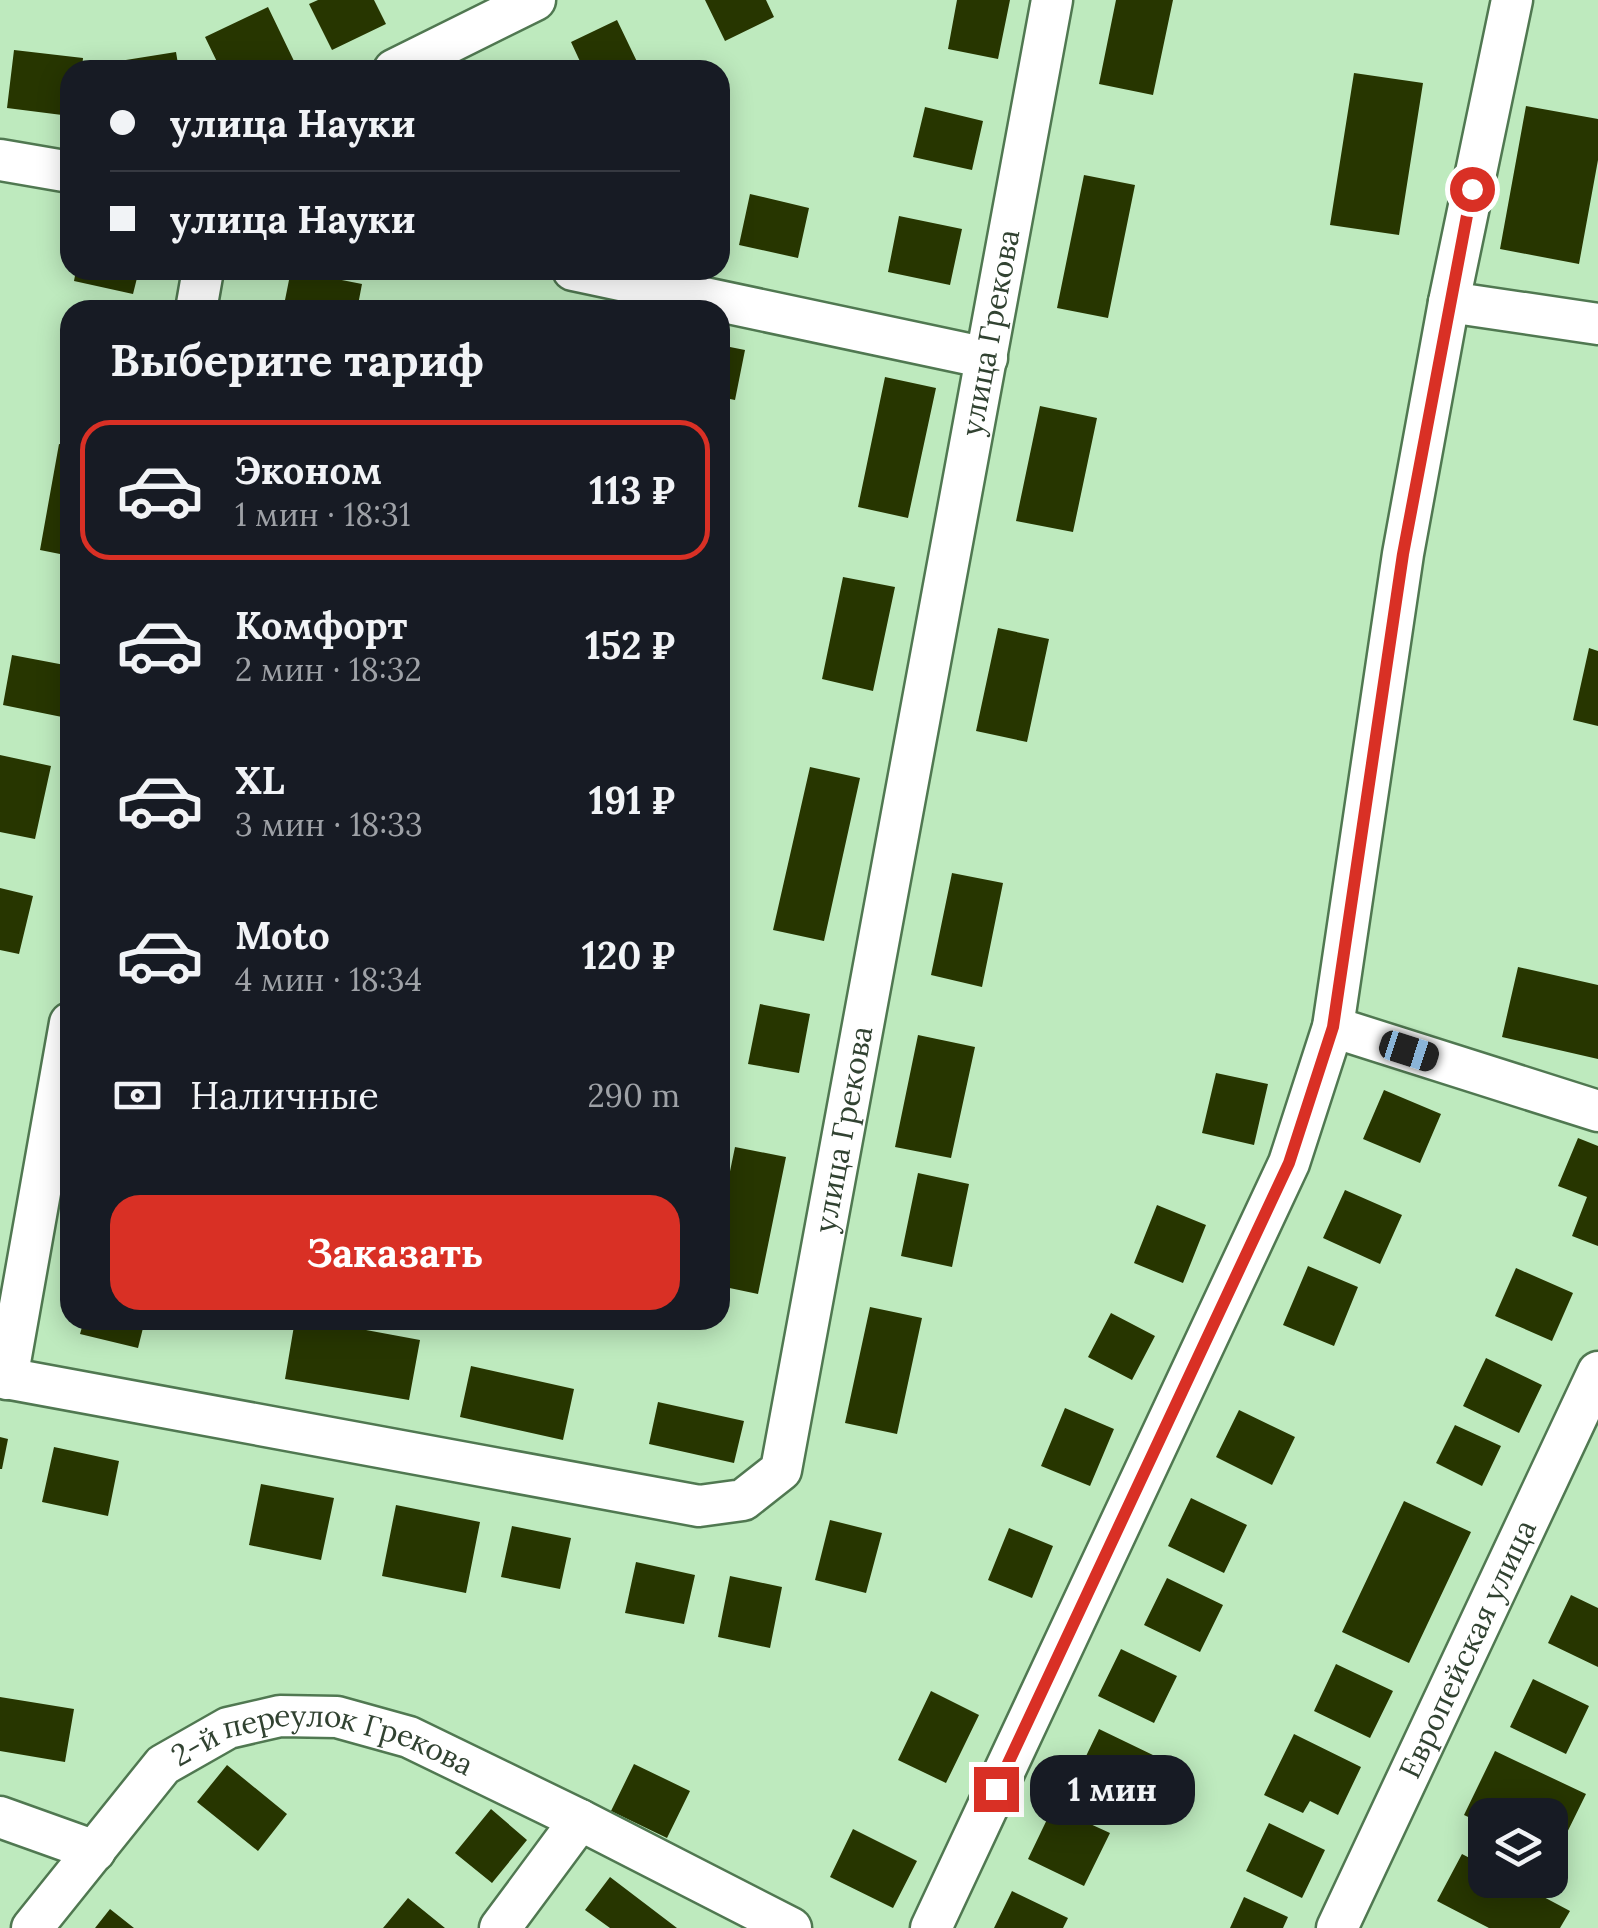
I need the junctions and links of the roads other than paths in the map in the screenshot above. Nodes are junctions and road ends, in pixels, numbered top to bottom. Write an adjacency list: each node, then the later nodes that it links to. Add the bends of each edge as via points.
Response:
1 (535, 0): 4 (street)
2 (1052, 0): 12 (street, улица Грекова)
3 (1512, 0): 9 (street)
4 (414, 60)
5 (0, 160): 6 (street)
6 (60, 170)
7 (621, 280): 8 (street)
8 (715, 300)
9 (1448, 302): 11 (street); 13 (street)
10 (730, 303): 12 (street)
11 (1598, 324)
12 (987, 358): 17 (street, улица Грекова, via 781,1470 743,1500 699,1506)
13 (1333, 1027): 15 (street); 24 (street, via 1289,1163)
14 (60, 1077): 17 (street)
15 (1598, 1111)
16 (1598, 1372): 25 (street, Европейская улица)
17 (4, 1378)
18 (0, 1817): 20 (street)
19 (580, 1820): 20 (street, 2-й переулок Грекова, via 409,1737 337,1718 280,1716 228,1728 164,1765); 22 (street); 23 (street, 2-й переулок Грекова)
20 (95, 1850): 21 (street, 2-й переулок Грекова)
21 (32, 1928)
22 (500, 1928)
23 (791, 1928)
24 (932, 1928)
25 (1337, 1928)

